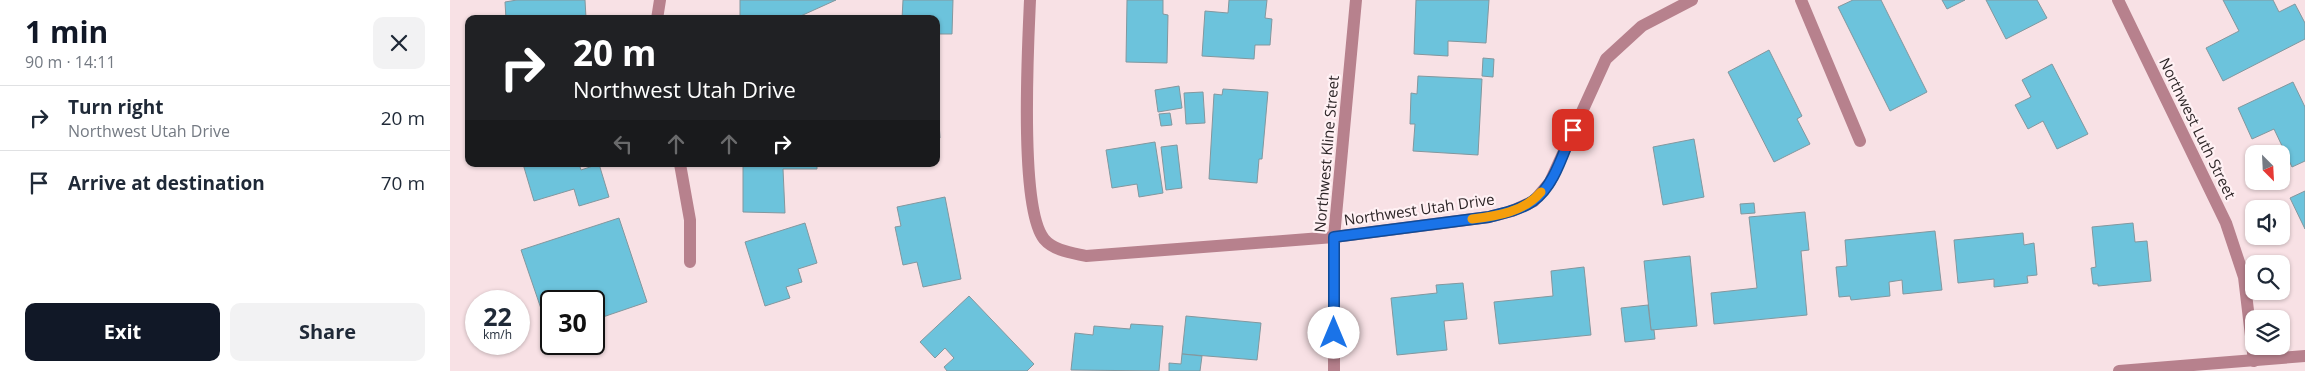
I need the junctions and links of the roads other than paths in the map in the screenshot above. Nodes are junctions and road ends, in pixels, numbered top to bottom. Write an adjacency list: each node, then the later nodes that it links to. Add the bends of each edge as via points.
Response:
1 (660, 0): 7 (street)
2 (1030, 0): 10 (street, Northwest Utah Drive, via 1027,130 1030,189 1036,221 1044,240 1061,250 1086,256)
3 (1356, 0): 10 (street, Northwest Kline Street)
4 (1692, 0): 10 (street, Northwest Utah Drive, via 1642,26 1606,59 1550,182 1534,200 1512,211 1489,217)
5 (1801, 0): 8 (street)
6 (2118, 0): 13 (street, Northwest Luth Street, via 2237,250 2244,277)
7 (658, 15)
8 (1860, 141)
9 (681, 167): 11 (street, via 690,220)
10 (1334, 237): 14 (street, Northwest Kline Street)
11 (690, 262)
12 (2305, 356): 13 (street)
13 (2254, 361): 15 (street)
14 (1334, 371)
15 (2119, 371)

